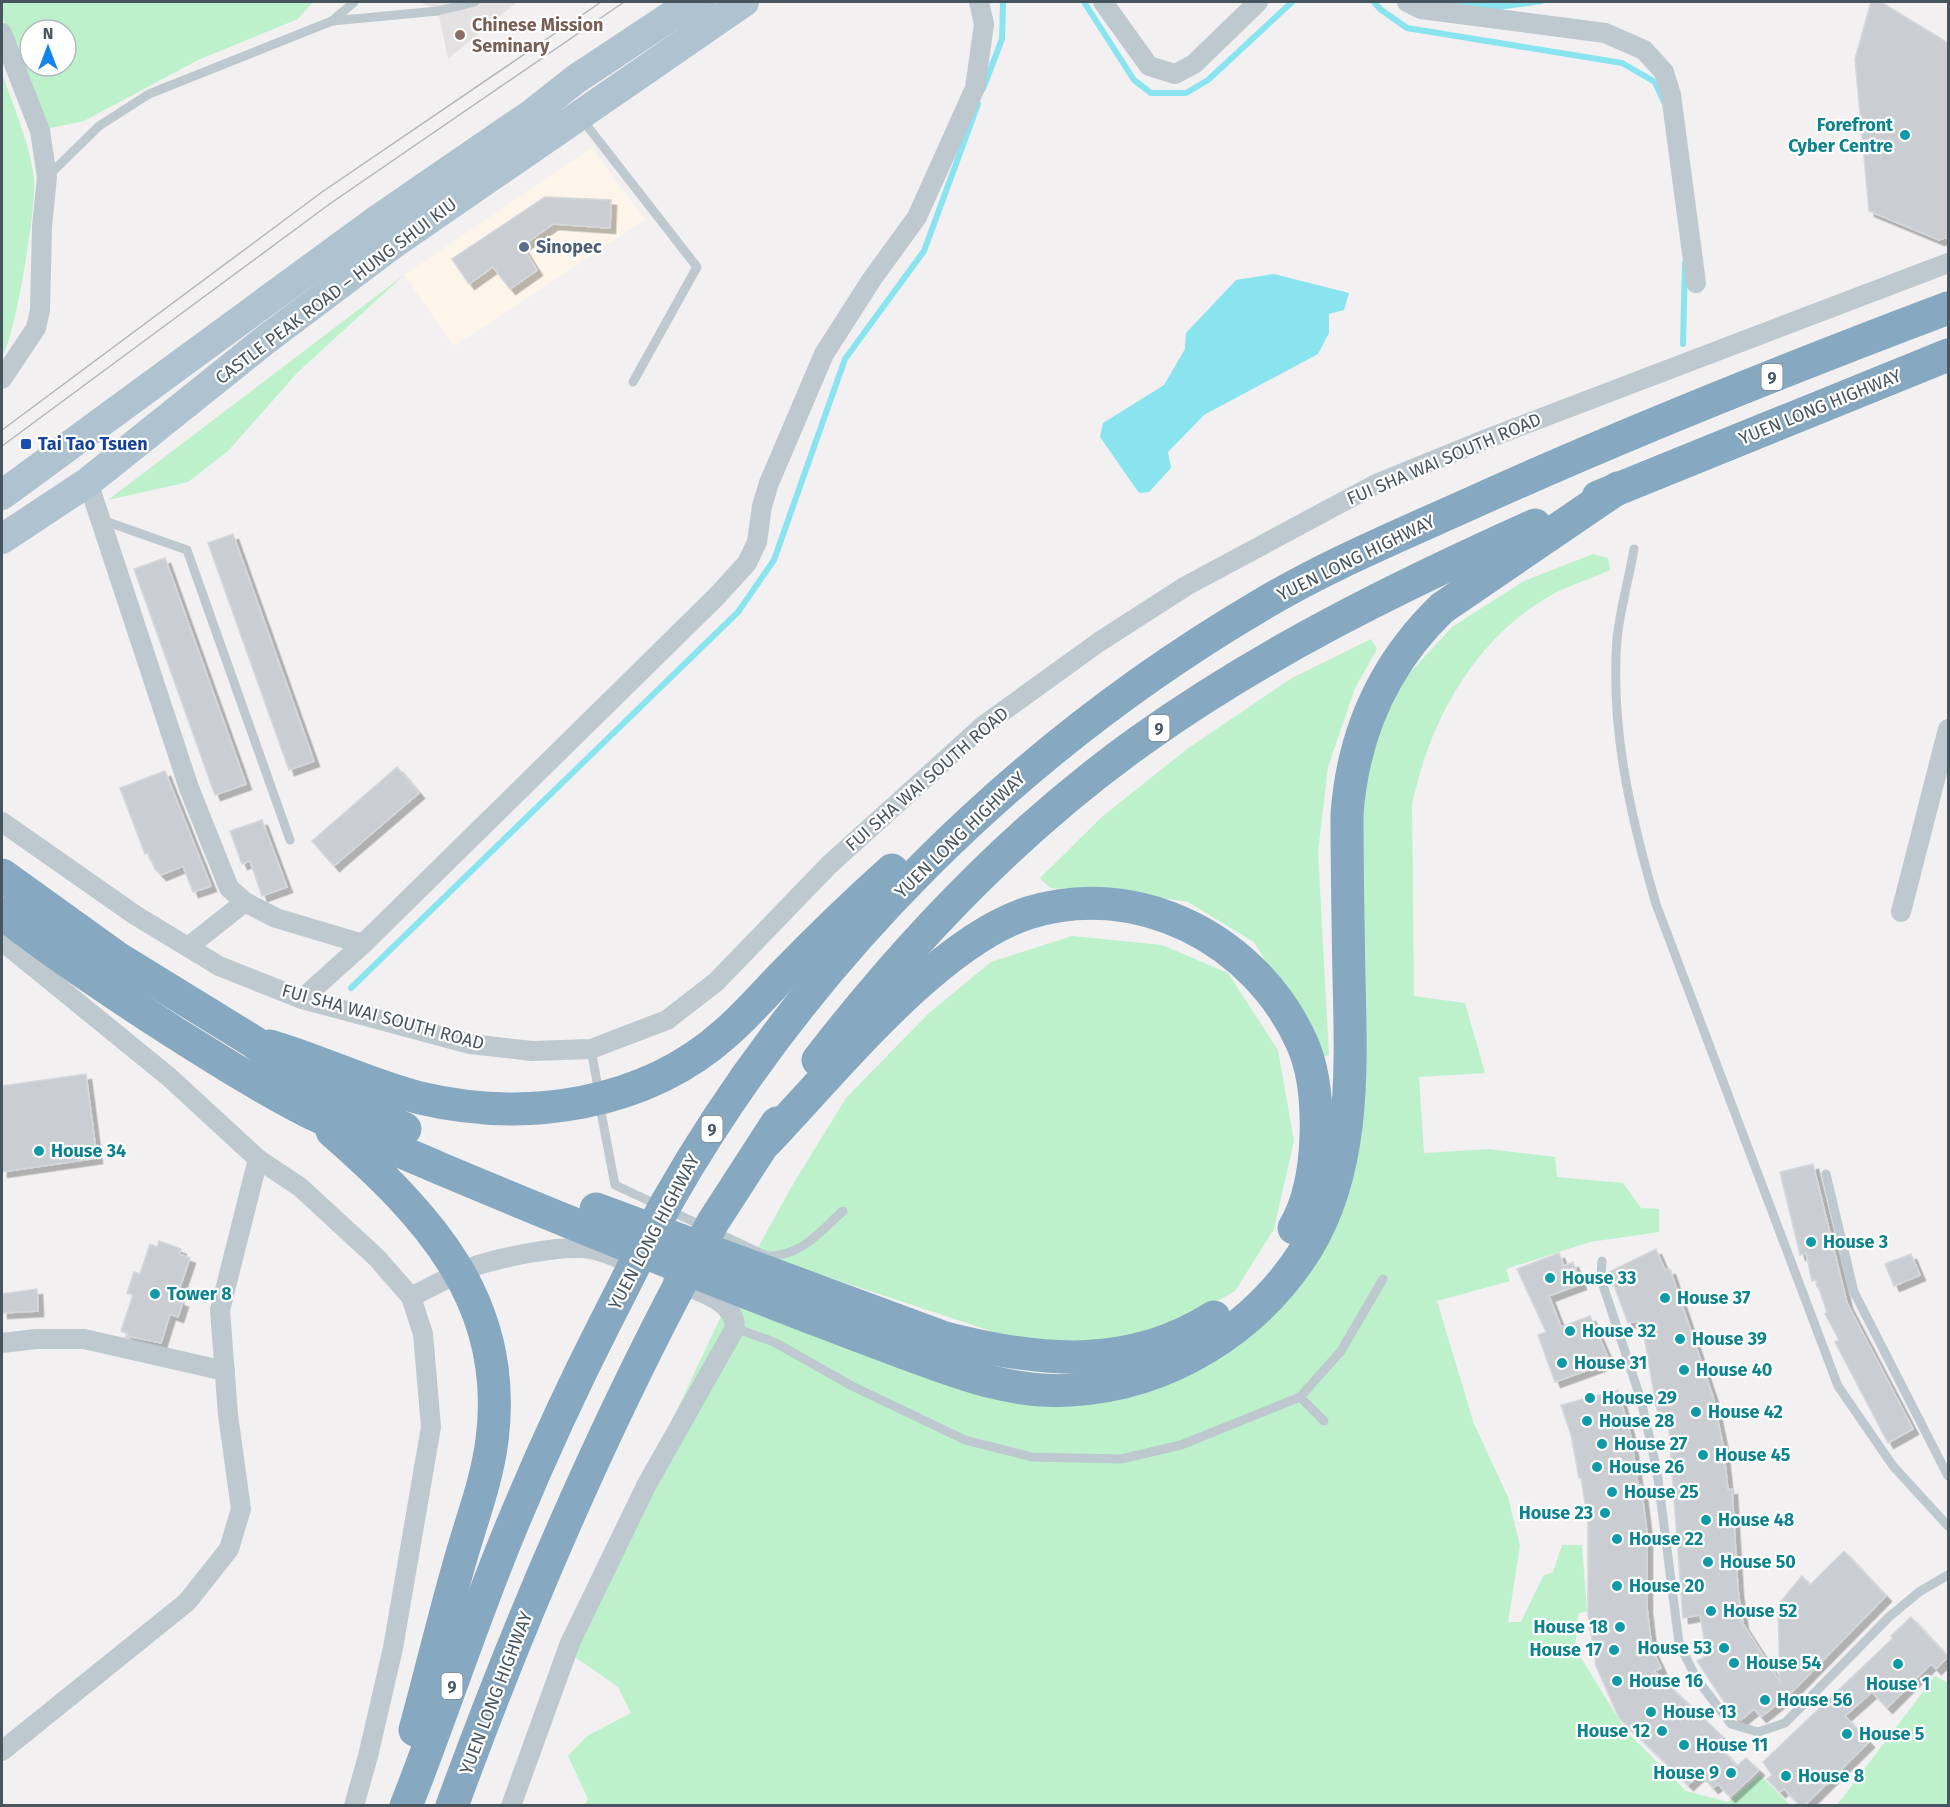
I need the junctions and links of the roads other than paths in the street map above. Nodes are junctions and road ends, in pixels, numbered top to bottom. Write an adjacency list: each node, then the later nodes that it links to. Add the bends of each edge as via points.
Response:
1 (354, 2): 10 (lane)
2 (475, 2): 10 (lane, via 438,11)
3 (700, 2): 9 (main road, CASTLE PEAK ROAD – HUNG SHUI KIU)
4 (744, 2): 12 (main road, CASTLE PEAK ROAD – HUNG SHUI KIU)
5 (979, 2): 35 (street, via 984,24 975,88 917,217 824,354 769,483 757,542 747,563)
6 (1103, 2): 7 (street, via 1149,66 1175,74 1194,64)
7 (1258, 2)
8 (1407, 2): 15 (street, via 1422,9 1605,33 1644,50 1664,72 1671,95)
9 (668, 14): 22 (main road, CASTLE PEAK ROAD – HUNG SHUI KIU, via 533,113 376,220)
10 (332, 21): 13 (lane, via 149,94 99,126)
11 (2, 33): 13 (street, via 40,131)
12 (579, 116): 19 (lane, via 697,267); 20 (main road, CASTLE PEAK ROAD – HUNG SHUI KIU, via 342,282)
13 (47, 177): 18 (street, via 36,328)
14 (1948, 263): 39 (street, FUI SHA WAI SOUTH ROAD, via 1510,429 1376,484 1186,586 1099,642 984,725 829,865 716,982 676,1014)
15 (1696, 283)
16 (1948, 308): 27 (highway, YUEN LONG HIGHWAY / 9, via 1703,404 1358,553 1263,604 1155,672)
17 (1948, 356): 21 (highway, YUEN LONG HIGHWAY / 9)
18 (2, 379)
19 (633, 382)
20 (88, 482): 23 (street); 24 (main road, CASTLE PEAK ROAD – HUNG SHUI KIU)
21 (1618, 488): 42 (highway, via 1442,608 1403,650 1374,700 1355,756 1348,795 1348,1106 1342,1155 1329,1201 1303,1253 1281,1285 1254,1313 1207,1348 1164,1370 1117,1384 1069,1390 1020,1389 972,1379 644,1252); 43 (highway, YUEN LONG HIGHWAY / 9, via 1356,609 1222,687 1138,743 1053,811 913,945 803,1080)
22 (2, 495)
23 (102, 520): 29 (lane, via 187,550); 31 (street, via 189,788 229,888)
24 (2, 539)
25 (1634, 549): 58 (lane, via 1617,638 1616,715 1634,830 1656,904 1838,1386 1893,1466)
26 (1948, 729): 32 (street)
27 (1019, 777): 38 (highway, via 906,858 826,931 727,1032 660,1077 616,1095 555,1106 460,1105 409,1094); 63 (highway, YUEN LONG HIGHWAY / 9, via 876,915 834,964 761,1059 667,1202 570,1392 504,1547)
28 (2, 822): 36 (street, FUI SHA WAI SOUTH ROAD, via 135,915)
29 (290, 840)
30 (2, 875): 38 (highway, via 116,957)
31 (245, 902): 35 (street, via 276,918); 36 (street)
32 (1901, 912)
33 (2, 913): 42 (highway, via 40,943 191,1043)
34 (2, 940): 44 (street, via 169,1077)
35 (363, 944): 37 (street)
36 (188, 947): 37 (street, FUI SHA WAI SOUTH ROAD, via 219,966)
37 (302, 999): 39 (street, FUI SHA WAI SOUTH ROAD, via 470,1044 532,1051)
38 (254, 1042): 43 (highway, via 302,1080 564,1197 945,1338 1045,1356 1101,1356 1163,1343 1193,1330 1241,1296 1273,1261 1303,1208 1315,1162 1315,1088 1302,1044 1286,1012 1226,948 1190,926 1144,908 1107,903 1069,904 1029,913 998,926 940,965 893,1008)
39 (591, 1048): 40 (lane)
40 (598, 1088)
41 (601, 1112): 46 (lane, via 615,1185 767,1256 785,1256 800,1249)
42 (311, 1113): 62 (highway, via 408,1201 440,1241 480,1319 492,1370 492,1438 485,1478 414,1732)
43 (767, 1141): 64 (highway, YUEN LONG HIGHWAY / 9, via 713,1222 673,1297 567,1517)
44 (258, 1159): 51 (street, via 300,1187 377,1257); 54 (street, via 220,1310)
45 (1826, 1174): 57 (lane, via 1854,1292)
46 (843, 1211)
47 (1602, 1261): 59 (lane, via 1601,1279 1641,1400 1657,1472 1679,1643 1696,1678 1731,1724 1758,1732 1785,1723 1889,1617)
48 (475, 1266): 52 (street, via 570,1249 605,1252 720,1302 730,1311)
49 (452, 1276): 51 (street)
50 (1383, 1279): 55 (lane, via 1341,1351)
51 (411, 1297): 61 (street, via 423,1334 431,1427 393,1648)
52 (735, 1328): 55 (lane, via 774,1342 852,1386 965,1440 1032,1457 1121,1459 1181,1445); 65 (street, via 646,1486 570,1643)
53 (2, 1343): 54 (street, via 84,1339)
54 (225, 1371): 60 (street, via 241,1509 229,1549 187,1602)
55 (1300, 1397): 56 (lane)
56 (1324, 1421)
57 (1948, 1476)
58 (1948, 1526)
59 (1948, 1575)
60 (2, 1751)
61 (354, 1806)
62 (400, 1806)
63 (406, 1806)
64 (452, 1806)
65 (511, 1806)

